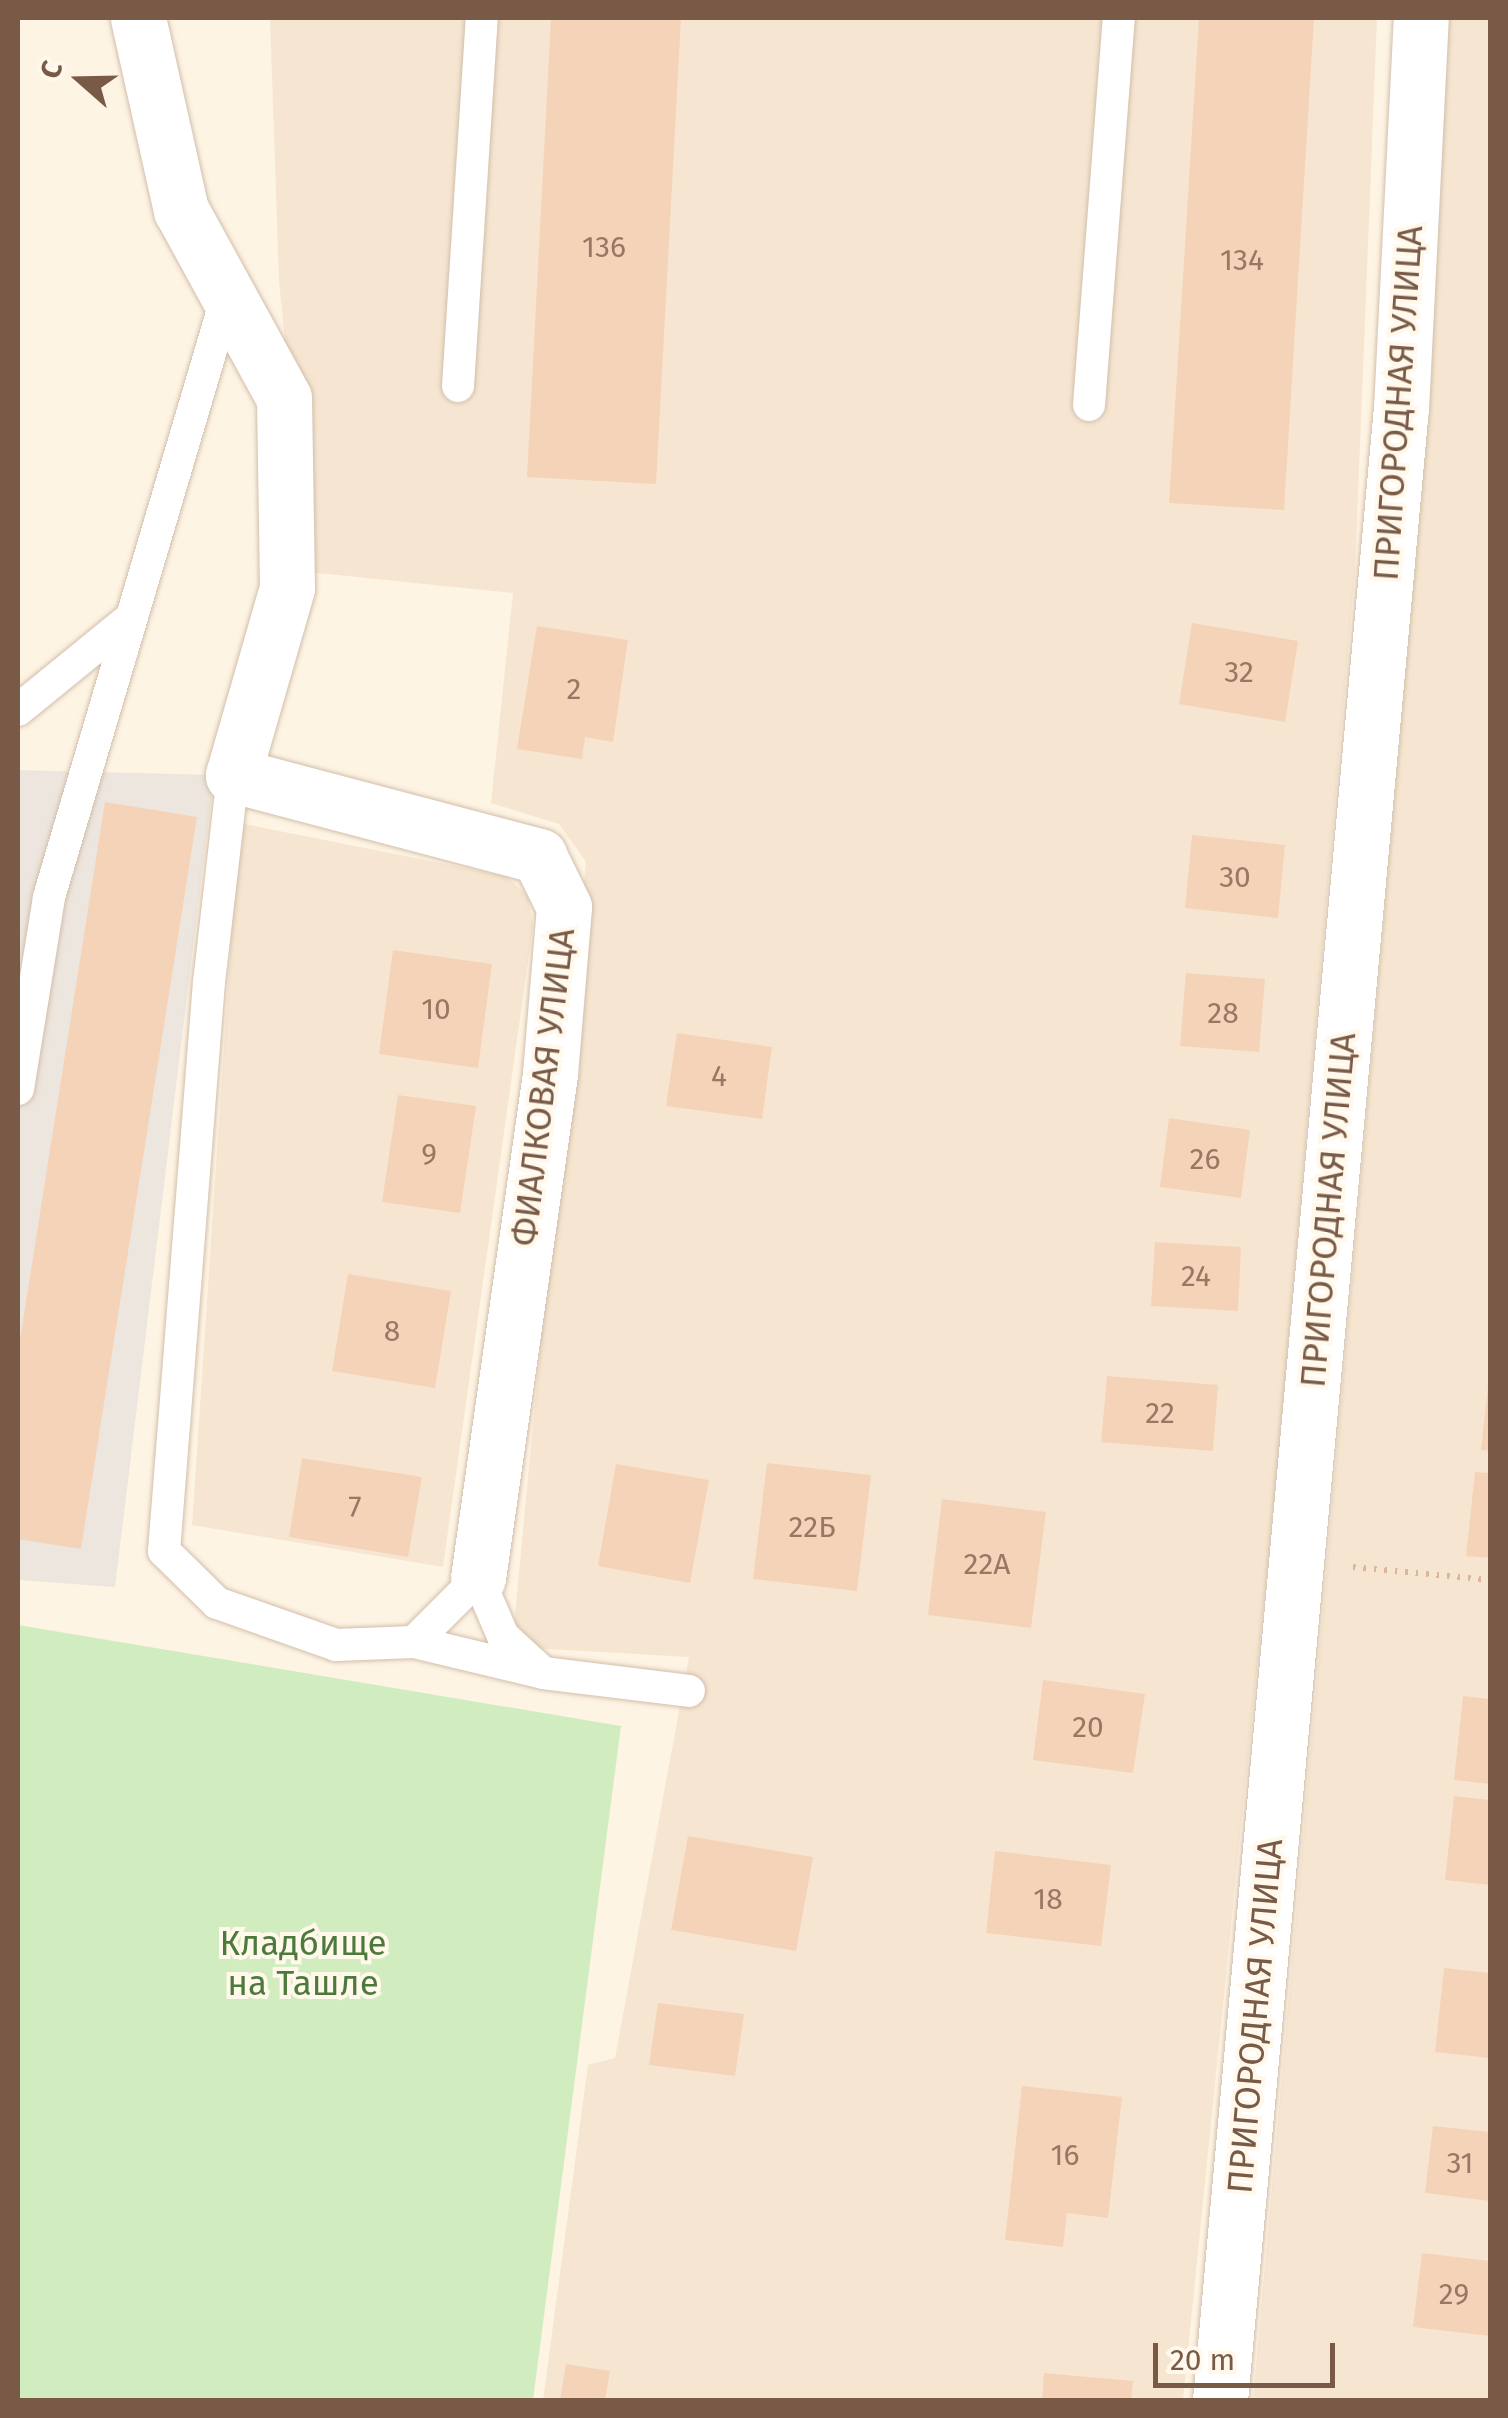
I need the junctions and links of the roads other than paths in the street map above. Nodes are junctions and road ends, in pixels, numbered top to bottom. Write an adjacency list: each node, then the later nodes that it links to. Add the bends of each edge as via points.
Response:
1 (138, 18): 5 (street, via 181,210)
2 (482, 18): 6 (lane)
3 (1119, 18): 7 (lane)
4 (1421, 18): 16 (street, ПРИГОРОДНАЯ УЛИЦА, via 1401,410)
5 (227, 296): 8 (lane); 10 (street, via 284,398 287,588)
6 (458, 386)
7 (1089, 406)
8 (131, 618): 9 (lane); 11 (lane, via 49,897)
9 (18, 710)
10 (233, 775): 12 (street, ФИАЛКОВАЯ УЛИЦА, via 539,856 564,906 550,1074); 13 (lane, via 209,982 164,1551 217,1603 336,1645)
11 (18, 1089)
12 (478, 1578): 13 (lane); 14 (lane, via 503,1636)
13 (414, 1642): 14 (lane)
14 (543, 1673): 15 (lane)
15 (689, 1691)
16 (1220, 2400)

